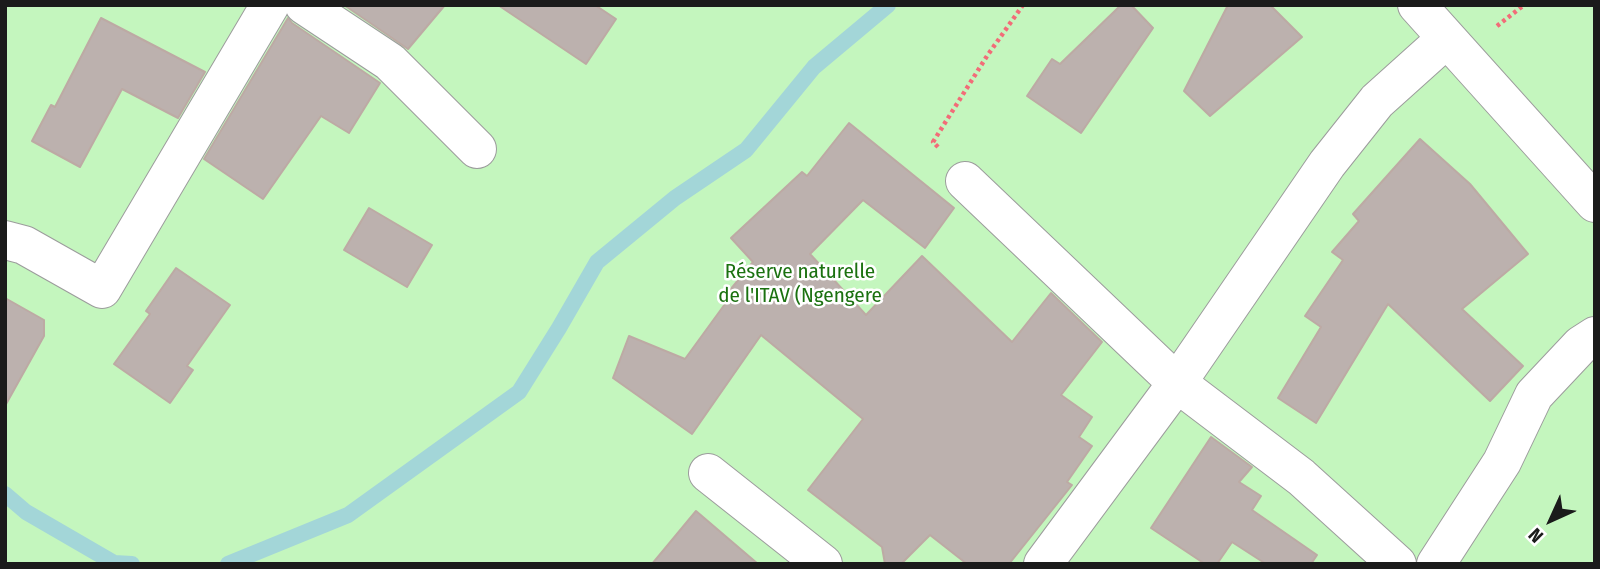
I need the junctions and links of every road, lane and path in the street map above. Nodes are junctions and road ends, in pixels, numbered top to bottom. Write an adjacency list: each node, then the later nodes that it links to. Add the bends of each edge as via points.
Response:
1 (270, 5): 9 (street, via 102,289 24,245)
2 (304, 5): 6 (street, via 390,62)
3 (1023, 5): 7 (path, via 933,142)
4 (1417, 5): 5 (street)
5 (1446, 39): 8 (street); 11 (street, via 1377,101 1327,164)
6 (477, 149)
7 (965, 181): 11 (street)
8 (1595, 203)
9 (5, 240)
10 (1595, 336): 16 (street, via 1534,394 1502,462)
11 (1177, 383): 14 (street); 15 (street, via 1301,477)
12 (708, 472): 13 (street)
13 (823, 564)
14 (1043, 564)
15 (1396, 564)
16 (1436, 564)

